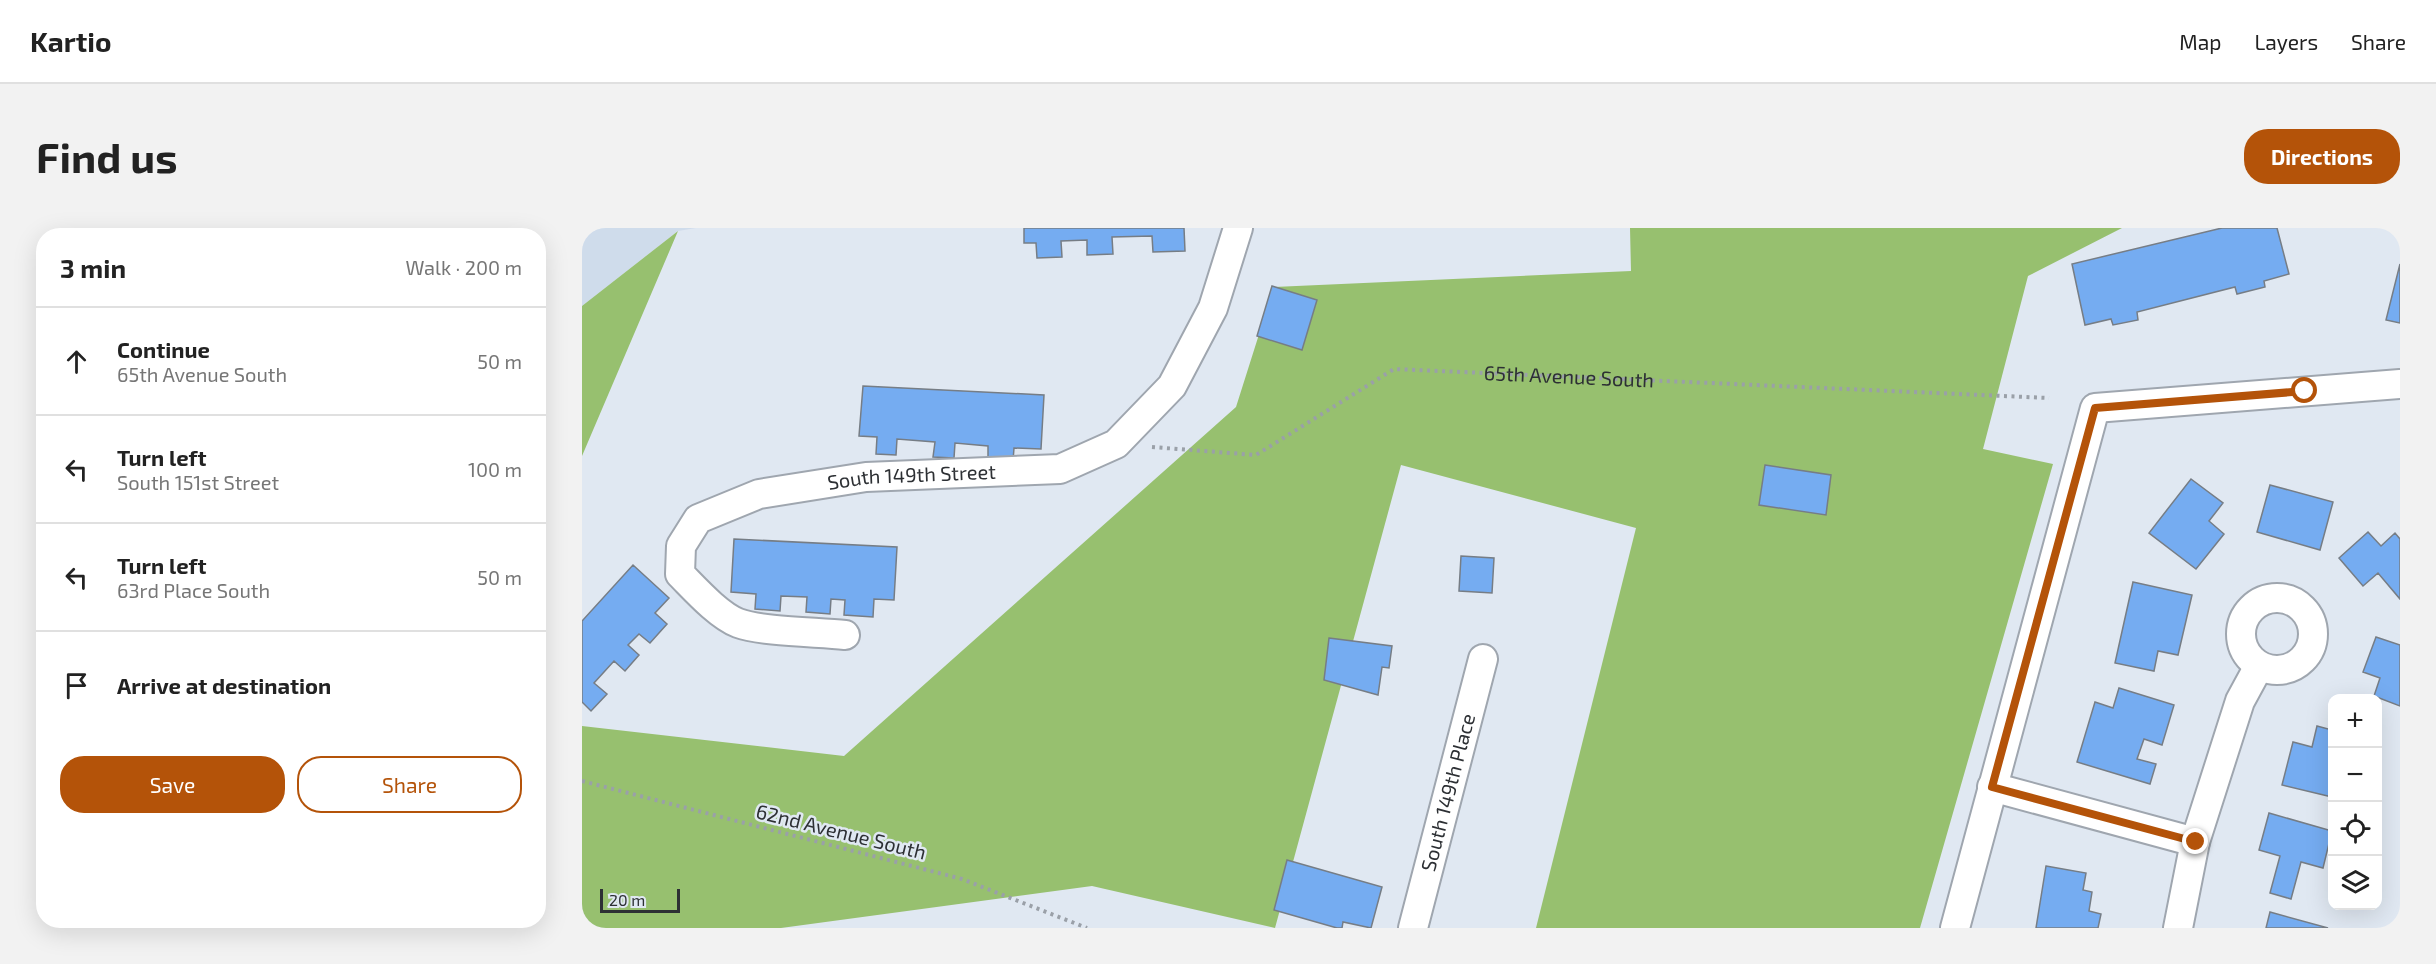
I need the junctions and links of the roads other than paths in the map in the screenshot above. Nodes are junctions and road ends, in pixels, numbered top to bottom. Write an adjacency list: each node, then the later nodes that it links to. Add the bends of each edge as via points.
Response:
1 (1238, 228): 3 (street, South 149th Street, via 1213,308 1172,386 1116,444 1060,469 866,477 759,494 698,519 681,546 680,574 713,605 736,622)
2 (2400, 384): 6 (street, via 2095,408)
3 (845, 635)
4 (1483, 659): 8 (street, South 149th Place)
5 (2259, 666): 7 (street, via 2240,701)
6 (1992, 787): 7 (street); 9 (street)
7 (2196, 842): 10 (street)
8 (1413, 928)
9 (1955, 928)
10 (2178, 928)

